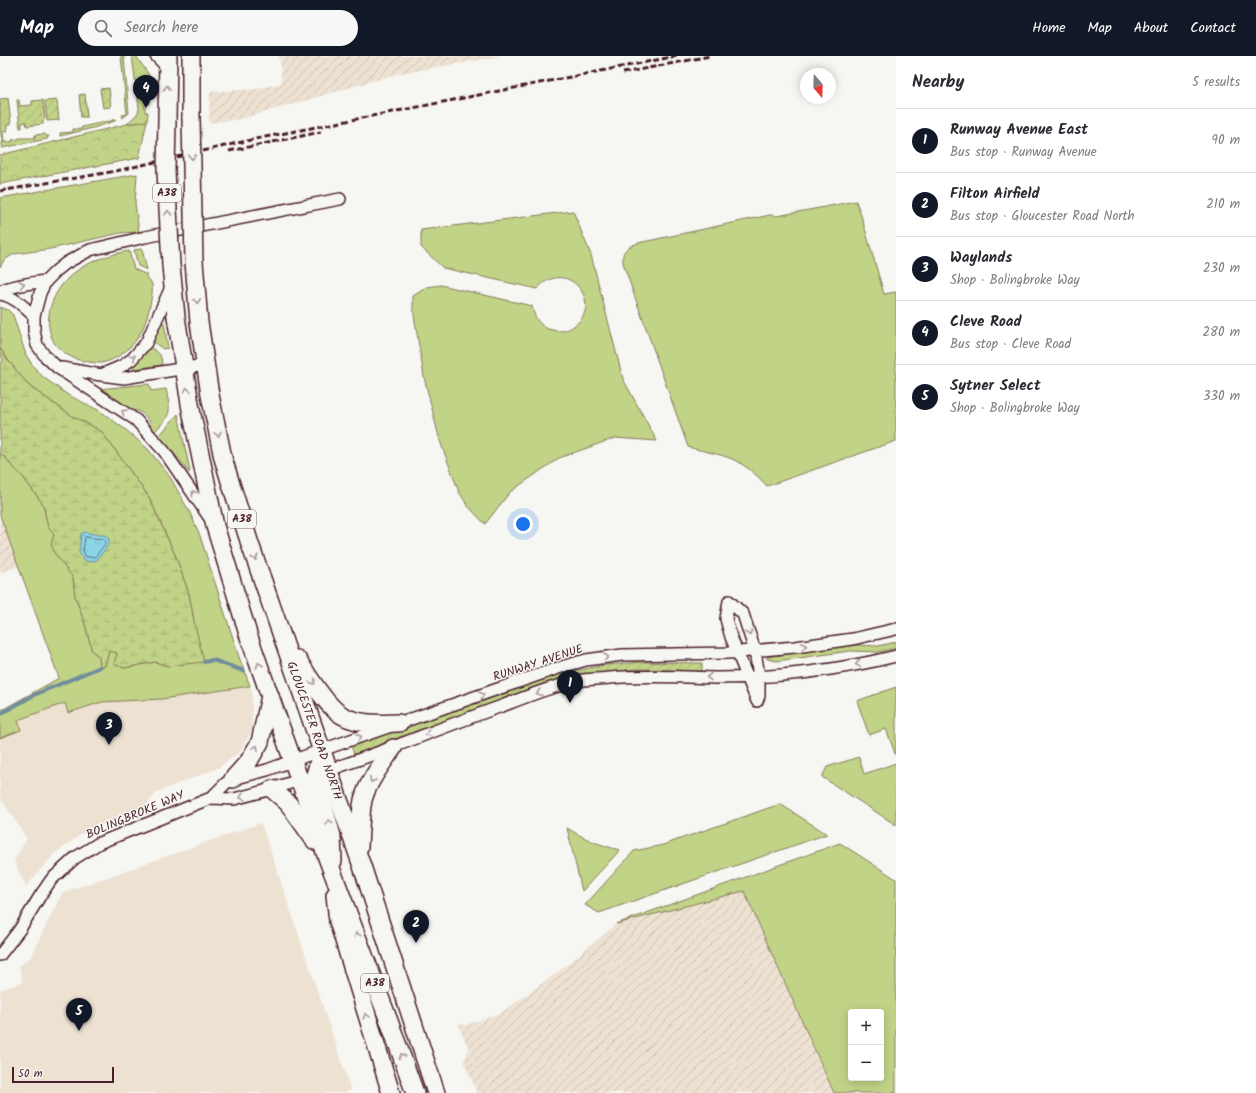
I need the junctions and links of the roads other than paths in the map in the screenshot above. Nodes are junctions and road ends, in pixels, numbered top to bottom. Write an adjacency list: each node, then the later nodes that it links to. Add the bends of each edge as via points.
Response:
1 (156, 56): 3 (street)
2 (191, 56): 10 (main road, A38, one-way to 10, bridge, via 194,262)
3 (168, 62): 6 (main road, A38, one-way to 3, bridge, via 167,178)
4 (340, 199): 5 (street, via 104,246 78,256)
5 (46, 281): 7 (street, one-way to 5, via 22,284); 9 (street, via 40,292)
6 (173, 283): 12 (main road, A38); 13 (street, one-way to 6, via 132,359 146,343)
7 (0, 291)
8 (0, 294): 9 (street, via 18,302)
9 (34, 316): 11 (street, via 37,345 44,356)
10 (205, 365): 12 (street); 16 (main road, GLOUCESTER ROAD NORTH / A38, one-way to 16, via 215,421 230,481)
11 (58, 368): 13 (street); 14 (street, one-way to 11, via 164,451 136,420)
12 (184, 369): 13 (street, via 124,378); 14 (main road, A38, one-way to 12)
13 (101, 375)
14 (215, 526): 22 (main road, GLOUCESTER ROAD NORTH / A38, one-way to 14)
15 (896, 629): 17 (street, RUNWAY AVENUE, one-way to 15, via 853,639)
16 (283, 639): 23 (main road, one-way to 23, via 337,712 363,721); 25 (main road, GLOUCESTER ROAD NORTH / A38)
17 (755, 651): 18 (street, RUNWAY AVENUE); 18 (street, one-way to 17, via 726,619 729,601 743,614); 20 (street)
18 (737, 653): 21 (street); 23 (street, RUNWAY AVENUE, one-way to 18, via 586,660 622,655)
19 (896, 656): 20 (street, one-way to 20, via 829,669)
20 (759, 676): 21 (street); 21 (street, via 757,702)
21 (748, 677): 24 (street, one-way to 24, via 641,676 584,680 537,693)
22 (270, 696): 26 (main road, GLOUCESTER ROAD NORTH / A38); 28 (main road, one-way to 22, via 249,761 260,742)
23 (399, 723): 25 (street, RUNWAY AVENUE, one-way to 23)
24 (393, 748): 27 (street); 32 (main road, one-way to 32, via 377,770 366,792 361,814)
25 (322, 750): 26 (street, RUNWAY AVENUE); 27 (main road)
26 (293, 761): 27 (main road, GLOUCESTER ROAD NORTH / A38); 28 (street, BOLINGBROKE WAY)
27 (315, 775): 29 (street, BOLINGBROKE WAY); 31 (main road, GLOUCESTER ROAD NORTH / A38); 32 (main road, GLOUCESTER ROAD NORTH / A38); 33 (main road, one-way to 27, via 332,836)
28 (233, 779): 30 (street, BOLINGBROKE WAY)
29 (272, 789): 30 (street, BOLINGBROKE WAY, one-way to 30, via 234,799); 31 (main road, via 288,803)
30 (211, 798): 34 (street, BOLINGBROKE WAY, via 99,843 75,858 51,880)
31 (326, 855): 33 (main road, GLOUCESTER ROAD NORTH / A38)
32 (359, 856): 35 (main road, GLOUCESTER ROAD NORTH / A38)
33 (334, 874): 36 (main road, one-way to 33, via 338,921); 37 (main road, GLOUCESTER ROAD NORTH / A38, one-way to 33)
34 (0, 955)
35 (398, 978): 38 (main road, GLOUCESTER ROAD NORTH / A38); 39 (main road, via 412,998)
36 (391, 1093)
37 (415, 1093)
38 (436, 1093)
39 (446, 1093)

